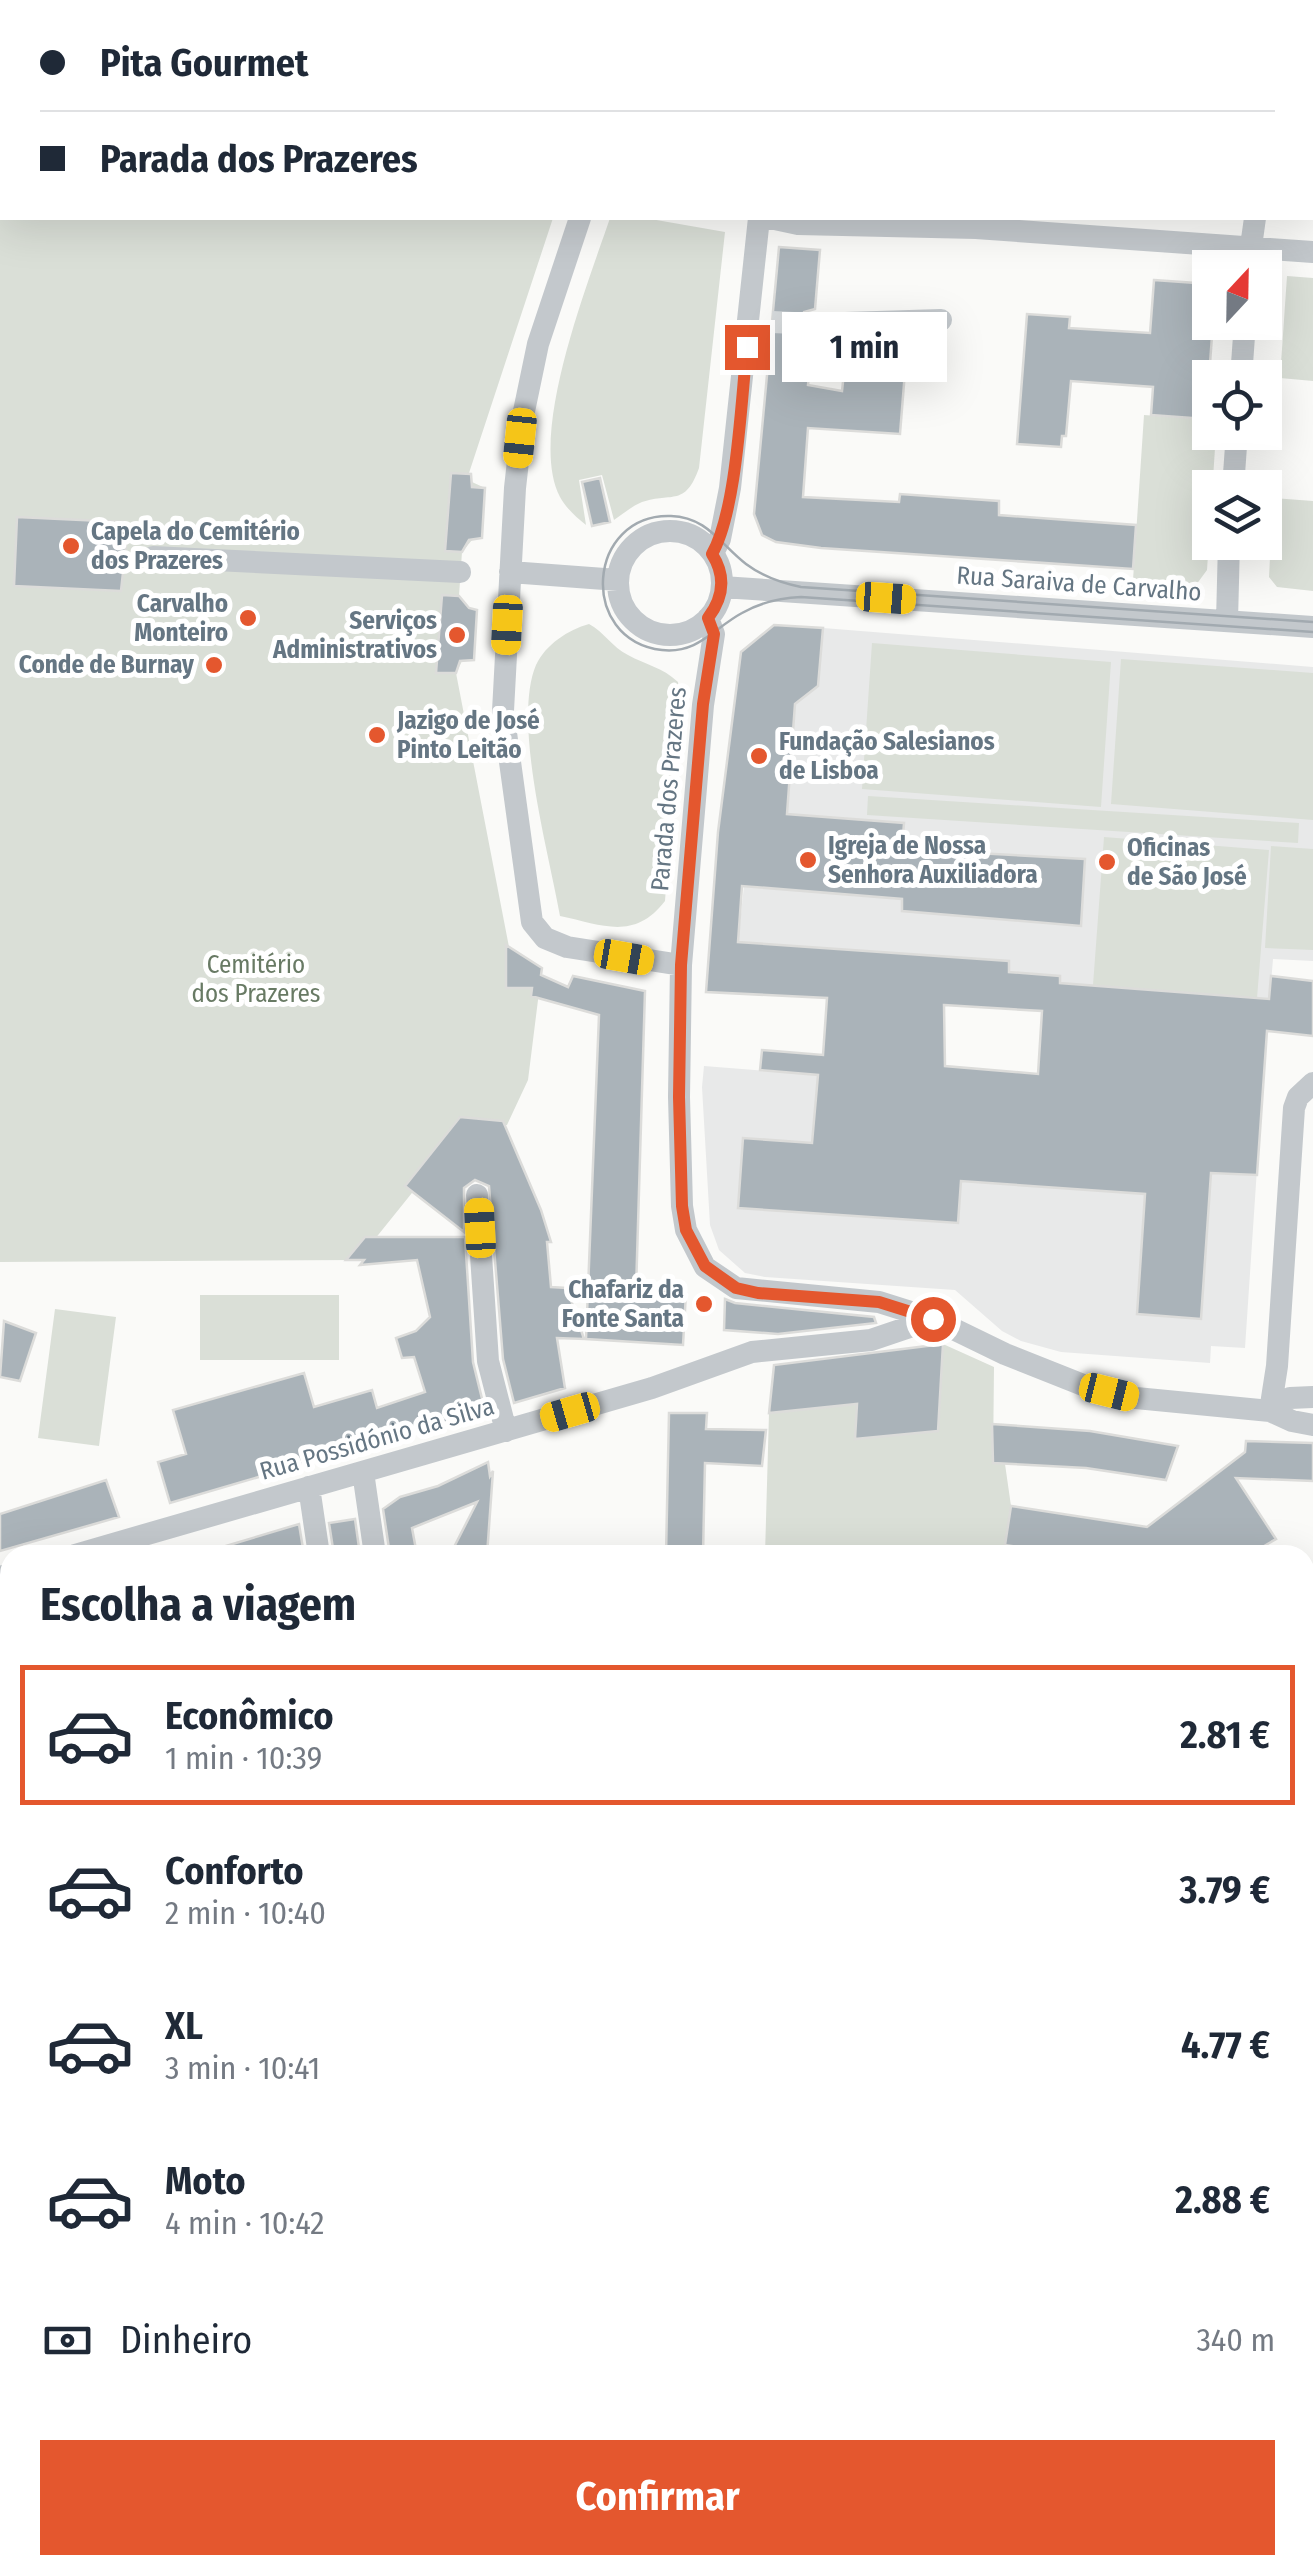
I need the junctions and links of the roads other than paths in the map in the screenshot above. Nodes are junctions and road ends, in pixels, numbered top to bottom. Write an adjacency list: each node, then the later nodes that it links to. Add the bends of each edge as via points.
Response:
1 (579, 220): 17 (street, via 538,344 523,416)
2 (759, 220): 13 (street, via 761,322)
3 (779, 220): 5 (street)
4 (1255, 220): 8 (street)
5 (976, 223): 6 (street)
6 (1066, 226): 7 (street)
7 (1207, 250)
8 (1249, 250)
9 (1313, 252): 10 (street)
10 (1282, 254)
11 (941, 320): 12 (street)
12 (813, 324)
13 (712, 554): 18 (street, via 684,533 662,532 631,548); 19 (street)
14 (152, 558): 16 (street)
15 (1229, 560): 21 (street)
16 (460, 572)
17 (510, 572): 18 (street); 23 (street, via 502,711 532,922 545,938 568,947)
18 (618, 580): 20 (street, via 627,613 654,633 689,632)
19 (722, 586): 20 (street); 21 (street, Rua Saraiva de Carvalho)
20 (708, 618): 23 (street, Parada dos Prazeres, via 714,634)
21 (1227, 621): 22 (street, Rua Saraiva de Carvalho)
22 (1313, 627)
23 (681, 965): 26 (street, Parada dos Prazeres, via 682,1206 697,1255 714,1276 736,1288 879,1302)
24 (1313, 1082): 28 (street, via 1294,1108)
25 (478, 1195): 30 (street, via 488,1362)
26 (933, 1319): 28 (street, via 1083,1385 1136,1398); 30 (street, Rua Possidónio da Silva, via 871,1340 752,1352 668,1384)
27 (1313, 1398): 28 (street, via 1290,1398)
28 (1270, 1411): 29 (street)
29 (1313, 1425)
30 (506, 1430): 31 (street, Rua Possidónio da Silva)
31 (363, 1472): 32 (street, Rua Possidónio da Silva); 35 (street)
32 (310, 1487): 33 (street, Rua Possidónio da Silva); 34 (street)
33 (110, 1545)
34 (319, 1545)
35 (374, 1545)

